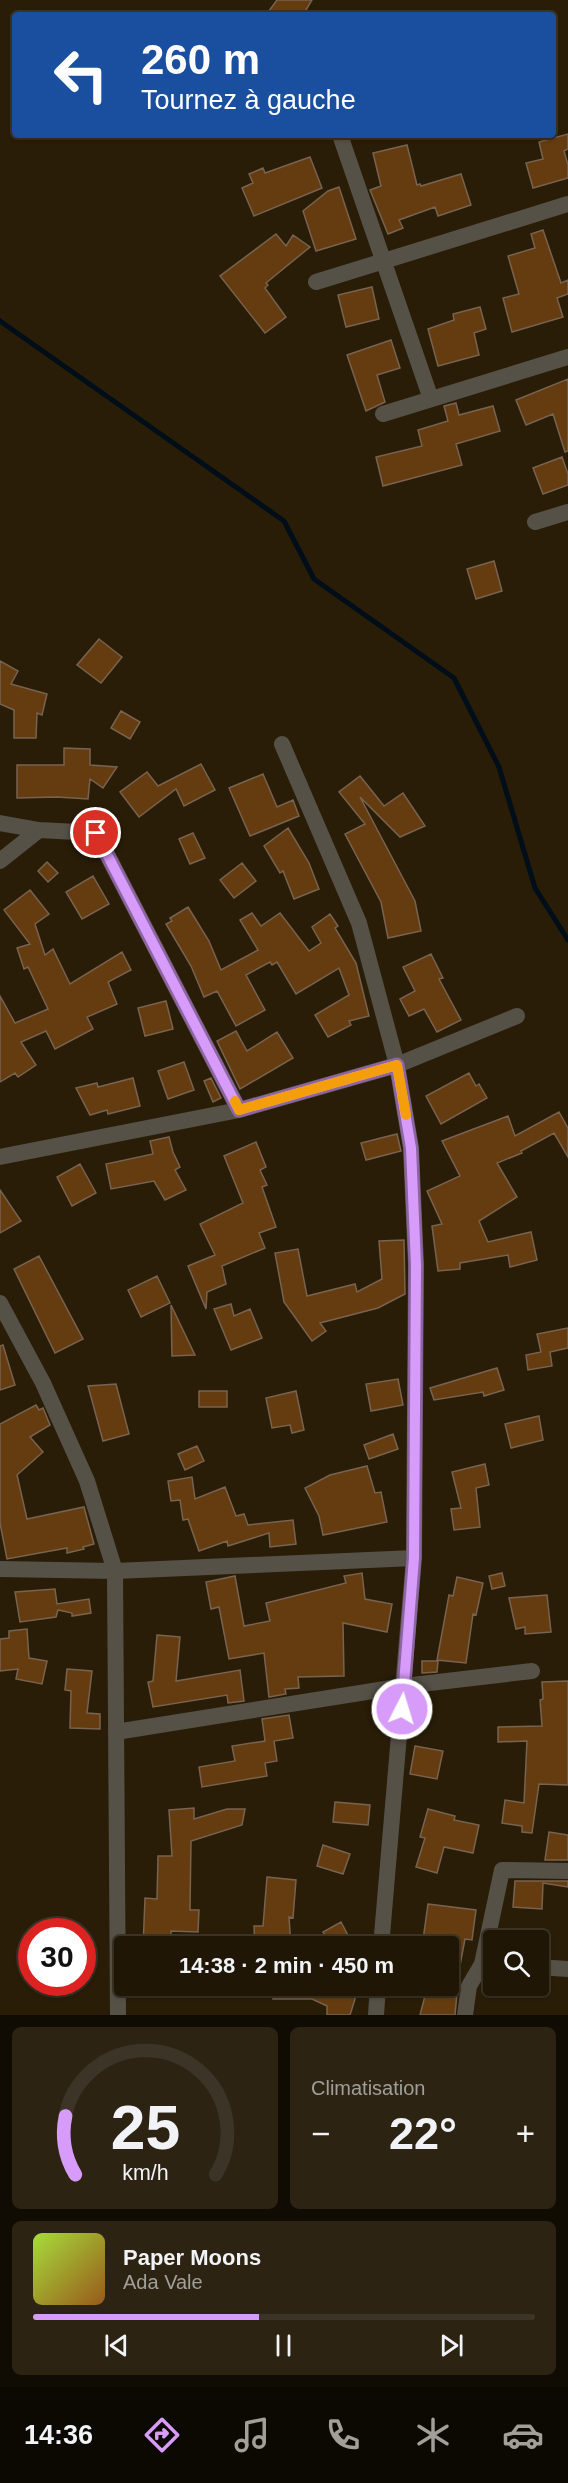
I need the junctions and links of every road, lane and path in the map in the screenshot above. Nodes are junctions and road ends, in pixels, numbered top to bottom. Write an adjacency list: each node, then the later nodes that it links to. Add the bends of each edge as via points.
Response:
1 (341, 138): 3 (street)
2 (568, 204): 3 (street)
3 (383, 261): 4 (street); 6 (street)
4 (316, 282)
5 (568, 357): 6 (street)
6 (431, 399): 7 (street)
7 (383, 414)
8 (568, 512): 9 (street)
9 (535, 522)
10 (282, 744): 15 (street, via 359,923)
11 (0, 823): 12 (street)
12 (39, 831): 13 (street); 16 (street, via 96,833)
13 (0, 861)
14 (517, 1016): 15 (street)
15 (397, 1065): 16 (street); 19 (street, via 411,1148 416,1265)
16 (239, 1110): 17 (street)
17 (0, 1157)
18 (0, 1303): 21 (street, via 43,1383 87,1481)
19 (414, 1558): 21 (street); 23 (street)
20 (0, 1569): 21 (street)
21 (115, 1571): 24 (street)
22 (532, 1671): 23 (street)
23 (404, 1686): 24 (street); 27 (street)
24 (116, 1732): 32 (street)
25 (568, 1871): 26 (street, via 502,1870)
26 (493, 1930)
27 (382, 1936)
28 (549, 1968): 29 (street)
29 (568, 1969)
30 (483, 1970): 34 (street, via 469,1986)
31 (377, 1996): 33 (street)
32 (118, 2015)
33 (376, 2015)
34 (465, 2015)

